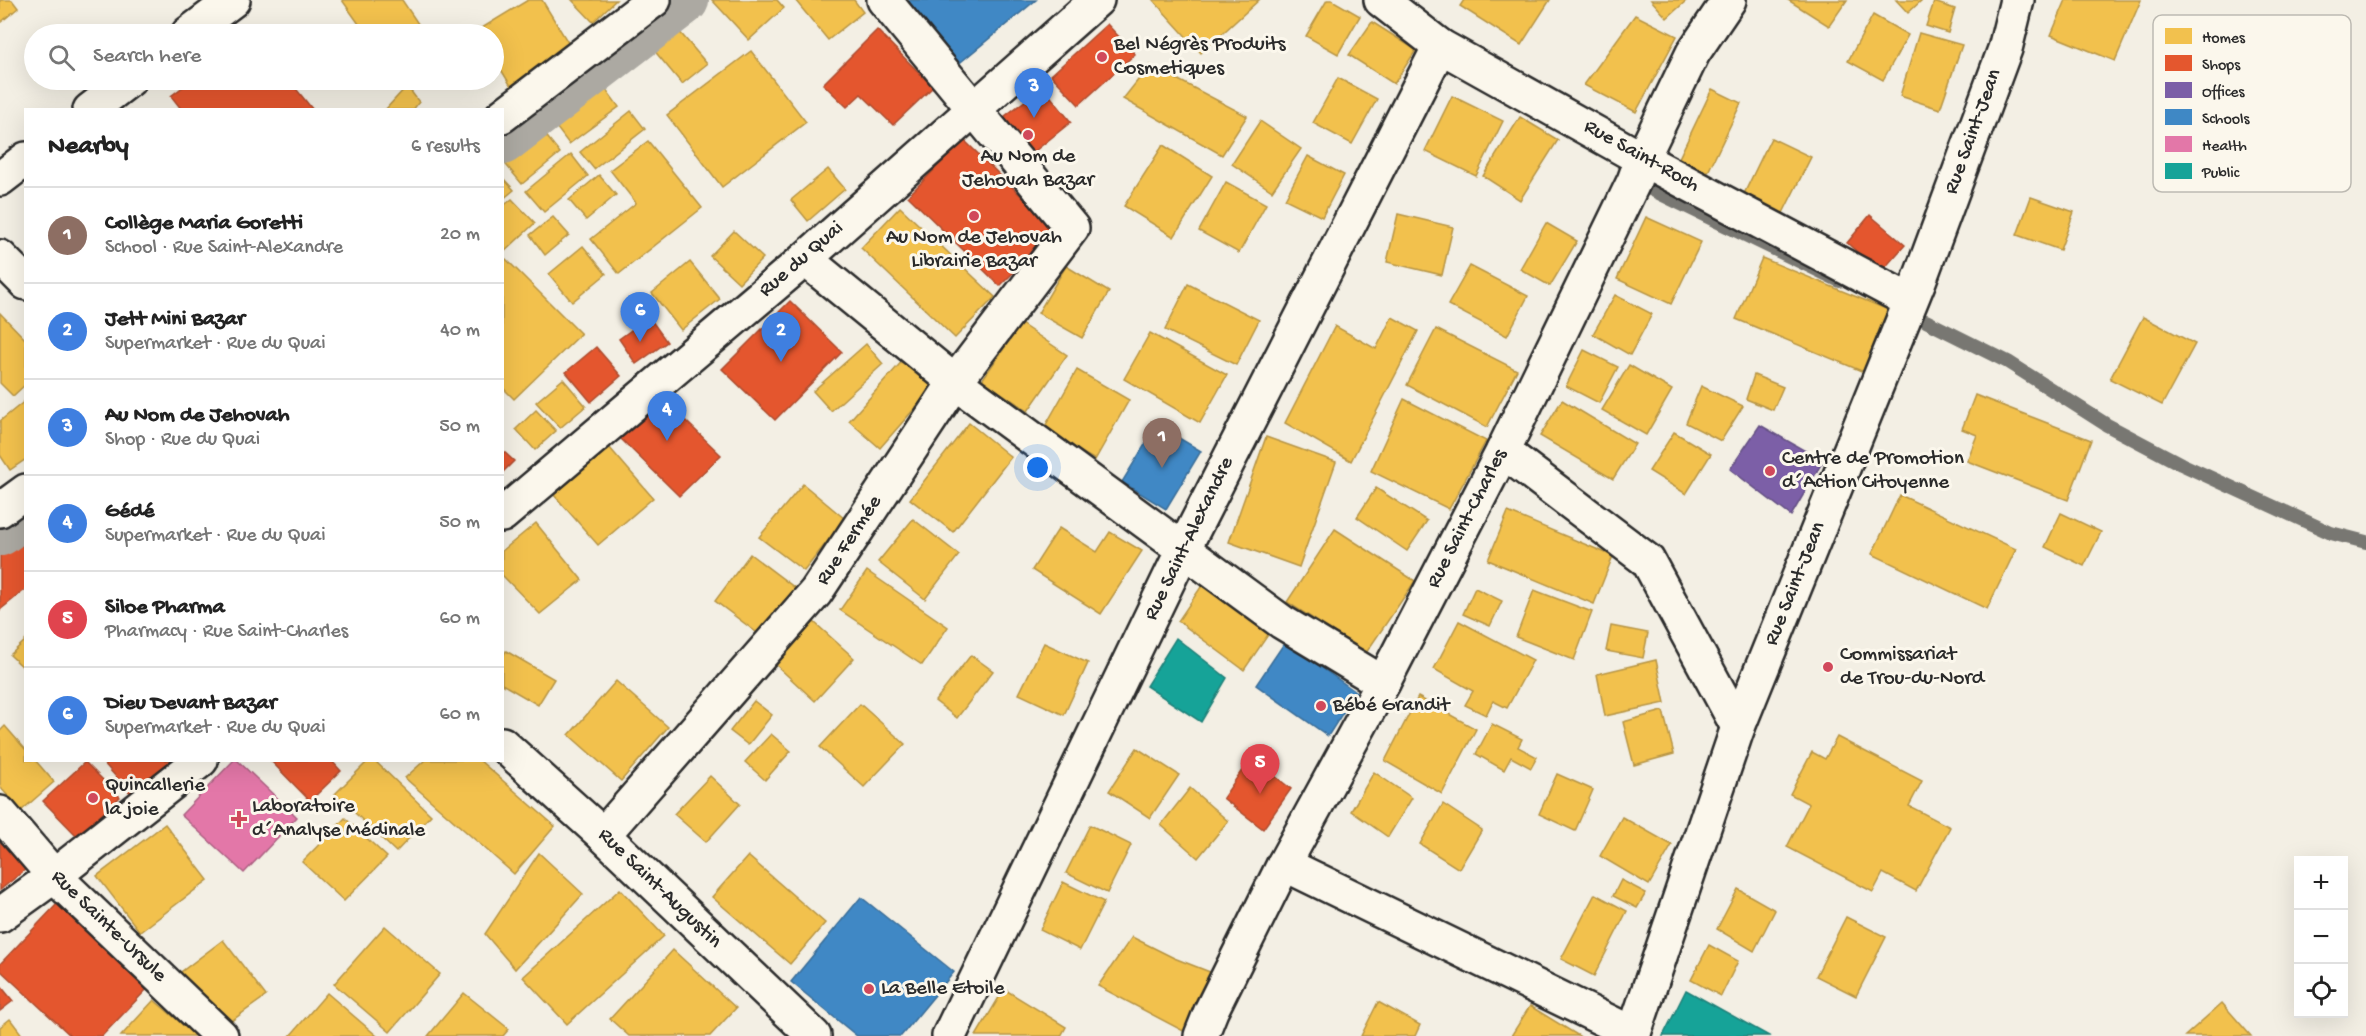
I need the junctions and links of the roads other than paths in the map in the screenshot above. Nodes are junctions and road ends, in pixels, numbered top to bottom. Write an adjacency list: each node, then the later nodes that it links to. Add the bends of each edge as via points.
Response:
1 (233, 0): 8 (street)
2 (654, 0): 13 (street)
3 (884, 0): 12 (street)
4 (1098, 0): 12 (street, Rue du Quai)
5 (1382, 0): 9 (street, Rue Saint-Roch)
6 (1730, 0): 14 (street, Rue Saint-Charles, via 1693,53)
7 (2017, 0): 20 (street, Rue Saint-Jean, via 2004,49)
8 (201, 24)
9 (1440, 46): 14 (street, Rue Saint-Roch); 26 (street, Rue Saint-Alexandre)
10 (116, 90): 11 (street)
11 (93, 108)
12 (974, 109): 18 (street, Rue du Quai); 21 (street, Rue Fermée, via 1072,228)
13 (504, 114)
14 (1642, 159): 20 (street, Rue Saint-Roch); 22 (street, Rue Saint-Charles)
15 (24, 160): 16 (street)
16 (0, 178)
17 (0, 257): 19 (street)
18 (805, 259): 21 (street); 25 (street, Rue du Quai)
19 (24, 281)
20 (1910, 301): 28 (street, Rue Saint-Jean)
21 (955, 382): 26 (street); 32 (street, Rue Fermée, via 816,592)
22 (1503, 451): 27 (street, Rue Saint-Charles); 28 (street, via 1648,561)
23 (24, 492): 24 (street)
24 (0, 510)
25 (504, 513)
26 (1184, 548): 27 (street, via 1282,622); 39 (street, Rue Saint-Alexandre)
27 (1383, 683): 33 (street, Rue Saint-Charles)
28 (1738, 727): 37 (street, Rue Saint-Jean)
29 (504, 746): 32 (street, Rue Saint-Augustin)
30 (198, 762): 34 (street)
31 (0, 813): 34 (street, Rue Sainte-Ursule)
32 (603, 835): 36 (street, Rue Saint-Augustin)
33 (1284, 864): 37 (street); 40 (street, Rue Saint-Charles)
34 (54, 876): 35 (street); 38 (street, Rue Sainte-Ursule)
35 (0, 915)
36 (795, 1030)
37 (1634, 1035)
38 (221, 1036)
39 (949, 1036)
40 (1201, 1036)

